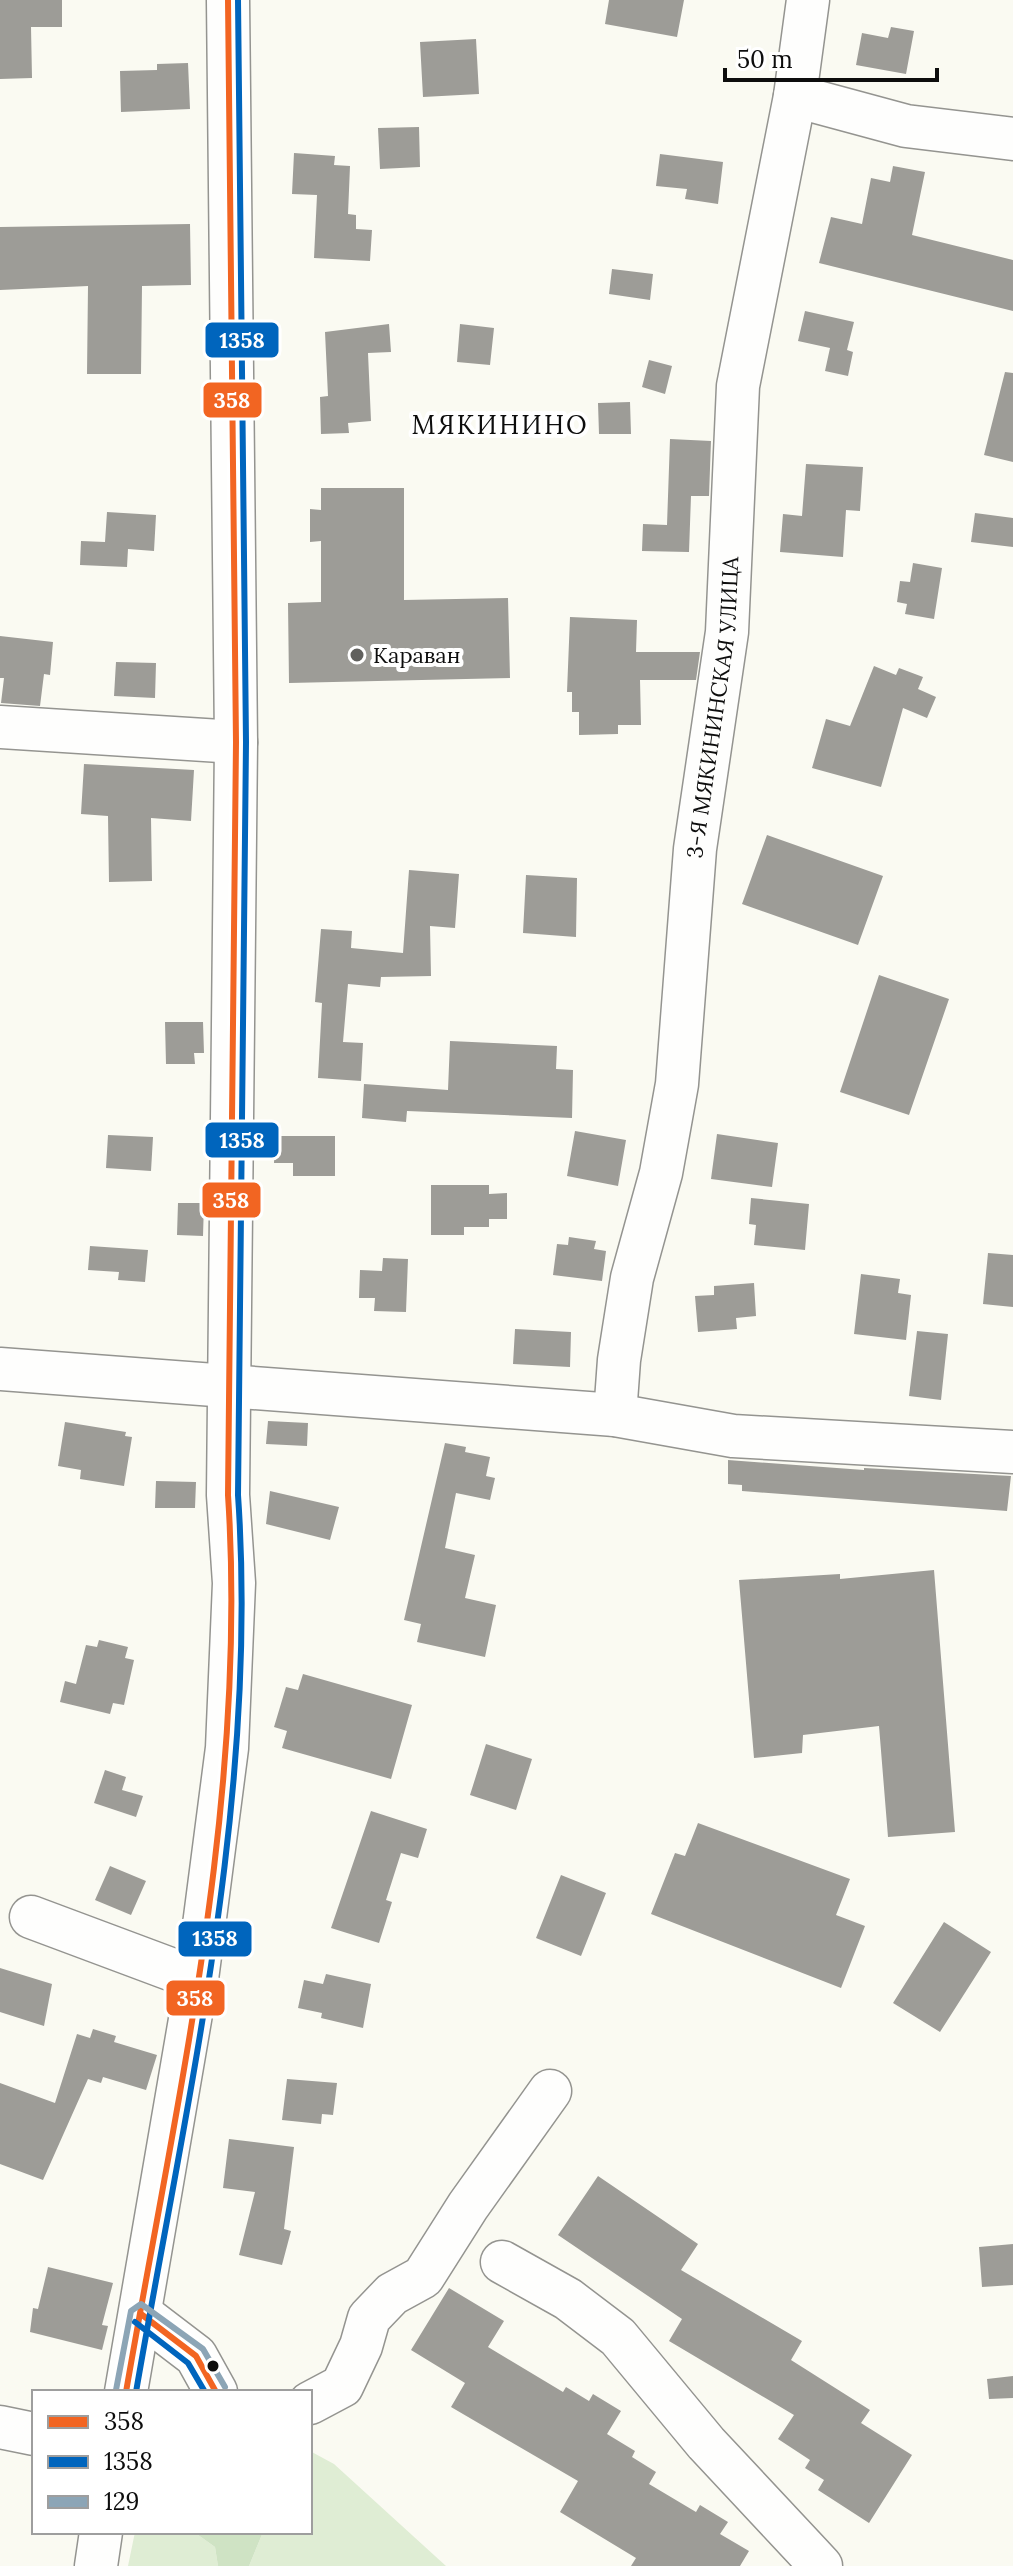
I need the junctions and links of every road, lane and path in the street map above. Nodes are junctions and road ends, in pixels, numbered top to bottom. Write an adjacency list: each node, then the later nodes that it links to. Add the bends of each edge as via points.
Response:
1 (206, 0): 5 (street)
2 (228, 0): 5 (street)
3 (808, 0): 4 (street, 3-Я МЯКИНИНСКАЯ УЛИЦА)
4 (795, 96): 6 (street, via 906,126); 11 (street, 3-Я МЯКИНИНСКАЯ УЛИЦА, via 738,386 727,632 695,849 677,1084 661,1173 632,1278)
5 (230, 102): 8 (street)
6 (1013, 139)
7 (0, 727): 8 (street)
8 (236, 742): 10 (street)
9 (0, 1369): 10 (street)
10 (229, 1383): 11 (street); 14 (street, via 233,1660)
11 (615, 1415): 12 (street, via 733,1436)
12 (1013, 1452)
13 (31, 1917): 14 (street)
14 (197, 1979): 17 (street)
15 (550, 2091): 20 (street, via 423,2277 392,2294 369,2318 342,2386)
16 (502, 2262): 25 (street, via 568,2299 618,2337 706,2443)
17 (141, 2314): 18 (street); 19 (street, via 196,2356)
18 (126, 2390)
19 (215, 2390)
20 (312, 2402)
21 (0, 2427): 22 (street)
22 (32, 2434)
23 (101, 2534): 24 (street)
24 (96, 2566)
25 (821, 2566)

